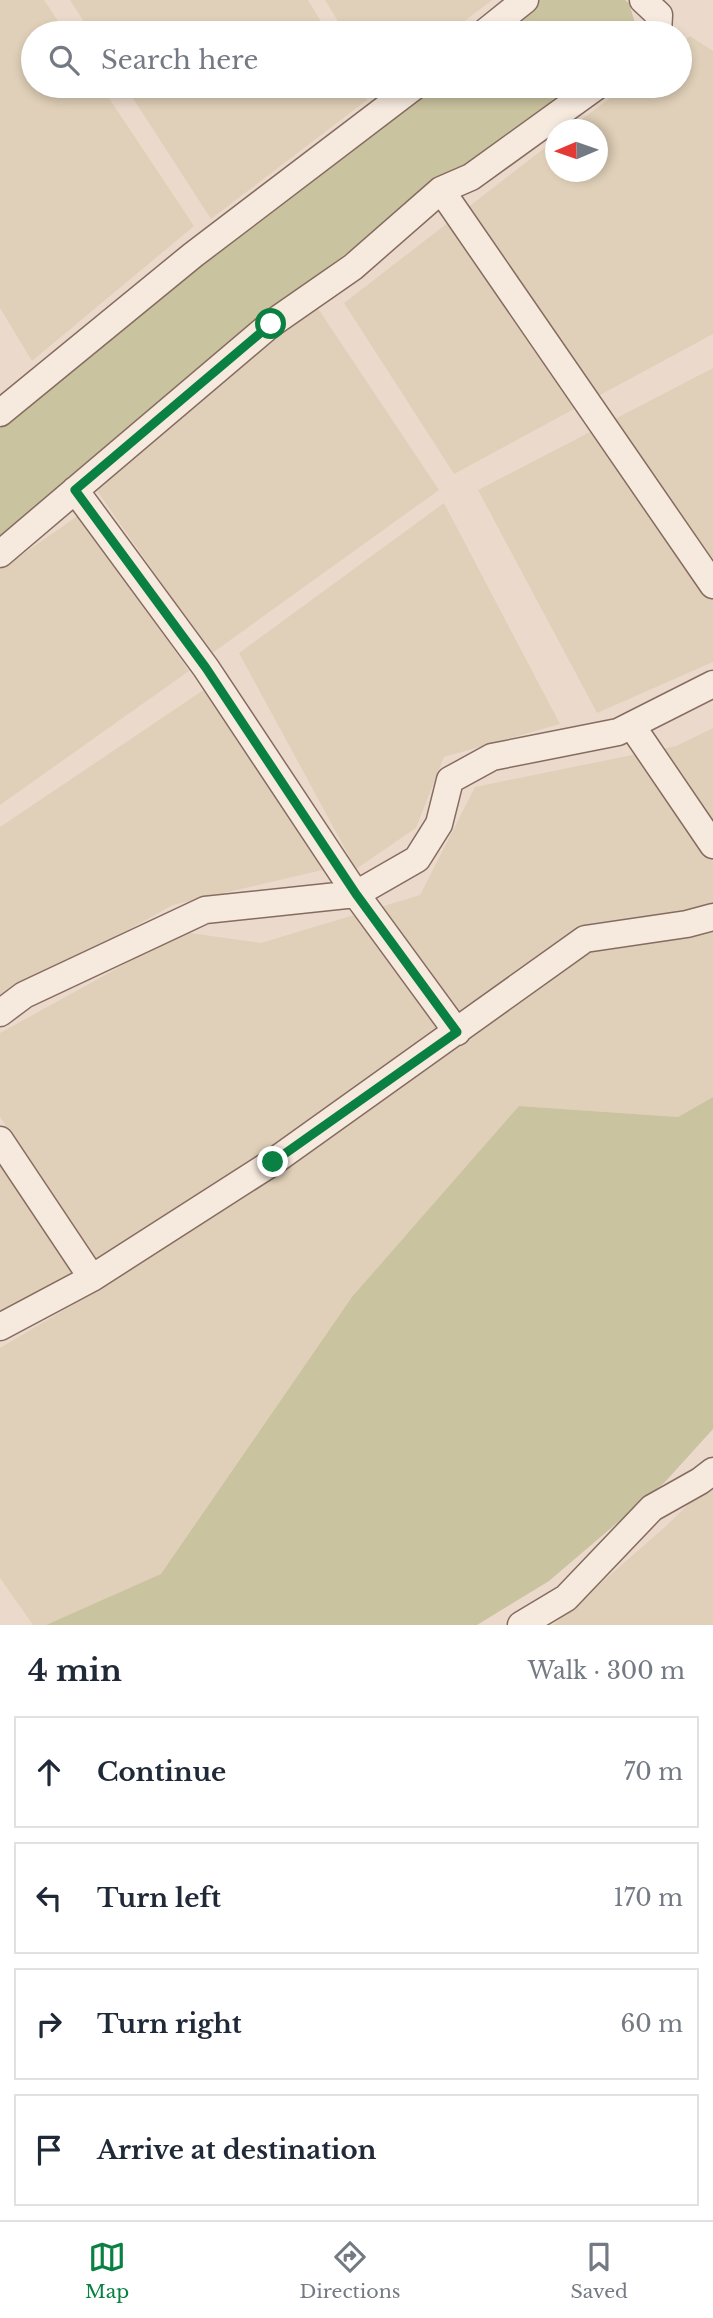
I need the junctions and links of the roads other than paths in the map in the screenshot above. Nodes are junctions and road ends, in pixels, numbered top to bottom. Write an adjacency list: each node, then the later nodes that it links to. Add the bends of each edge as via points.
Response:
1 (525, 0): 3 (street)
2 (643, 0): 4 (street, via 659,15)
3 (499, 21)
4 (659, 21)
5 (399, 98): 8 (street, via 193,255)
6 (580, 98): 7 (street, via 471,177)
7 (441, 190): 9 (street, via 353,267 271,324); 11 (street)
8 (0, 413)
9 (75, 490): 10 (street); 15 (street, via 206,668)
10 (0, 554)
11 (713, 585)
12 (713, 684): 13 (street)
13 (632, 726): 14 (street); 15 (street, via 492,757 450,780 439,824 417,859)
14 (713, 845)
15 (356, 894): 17 (street, via 205,910 24,995); 18 (street)
16 (713, 917): 18 (street, via 585,939)
17 (0, 1013)
18 (457, 1032): 20 (street, via 273,1162)
19 (0, 1140): 20 (street)
20 (92, 1278): 21 (street)
21 (0, 1327)
22 (713, 1471): 23 (street, via 652,1508 566,1598)
23 (521, 1625)

